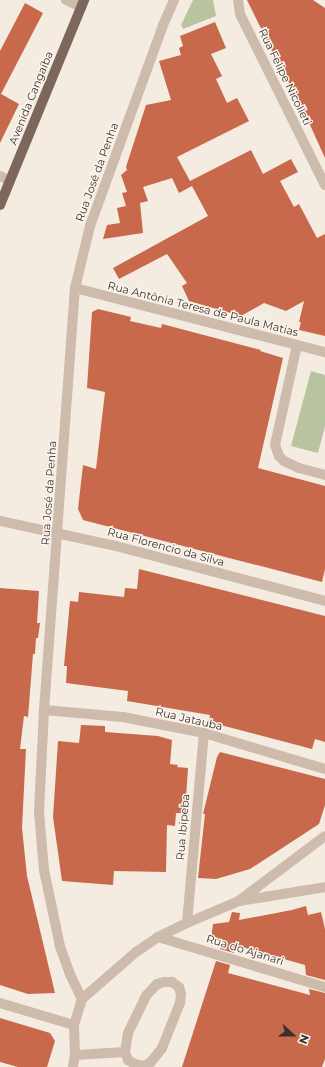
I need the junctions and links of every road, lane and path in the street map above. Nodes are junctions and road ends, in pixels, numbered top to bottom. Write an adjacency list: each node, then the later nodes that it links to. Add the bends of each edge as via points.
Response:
1 (66, 0): 4 (street)
2 (174, 0): 9 (street, Rua José da Penha, via 90,226)
3 (238, 0): 7 (street, Rua Felipe Nicolleti, via 240,14)
4 (82, 4): 6 (main road, Avenida Cangaíba)
5 (0, 176): 6 (street)
6 (10, 181): 8 (main road, Avenida Cangaíba)
7 (325, 185)
8 (0, 205)
9 (75, 288): 10 (street, Rua Antônia Teresa de Paula Matias); 14 (street, Rua José da Penha)
10 (297, 345): 11 (street, Rua Antônia Teresa de Paula Matias); 12 (street, via 276,445 279,456 284,461)
11 (325, 352)
12 (325, 475)
13 (0, 521): 14 (street, Rua Florencio da Silva)
14 (58, 532): 15 (street, Rua Florencio da Silva); 16 (street, Rua José da Penha)
15 (325, 601)
16 (44, 710): 17 (street, Rua Jatauba, via 123,717); 25 (street, Rua José da Penha, via 39,812 44,870 60,946)
17 (204, 733): 18 (street, Rua Jatauba); 22 (street, Rua Ibipeba)
18 (325, 769)
19 (325, 836): 21 (street)
20 (325, 886): 21 (street)
21 (239, 901): 22 (street)
22 (187, 922): 23 (street)
23 (158, 937): 24 (street, Rua do Ajanari); 25 (street, via 136,952)
24 (325, 987)
25 (82, 998): 27 (street)
26 (0, 1003): 27 (street)
27 (74, 1025): 29 (street)
28 (125, 1052): 28 (street, via 128,1060 143,1066 156,1057 180,1003 179,987 172,982 164,982 154,987 146,996 128,1033); 29 (street)
29 (75, 1055): 30 (street)
30 (73, 1067)

